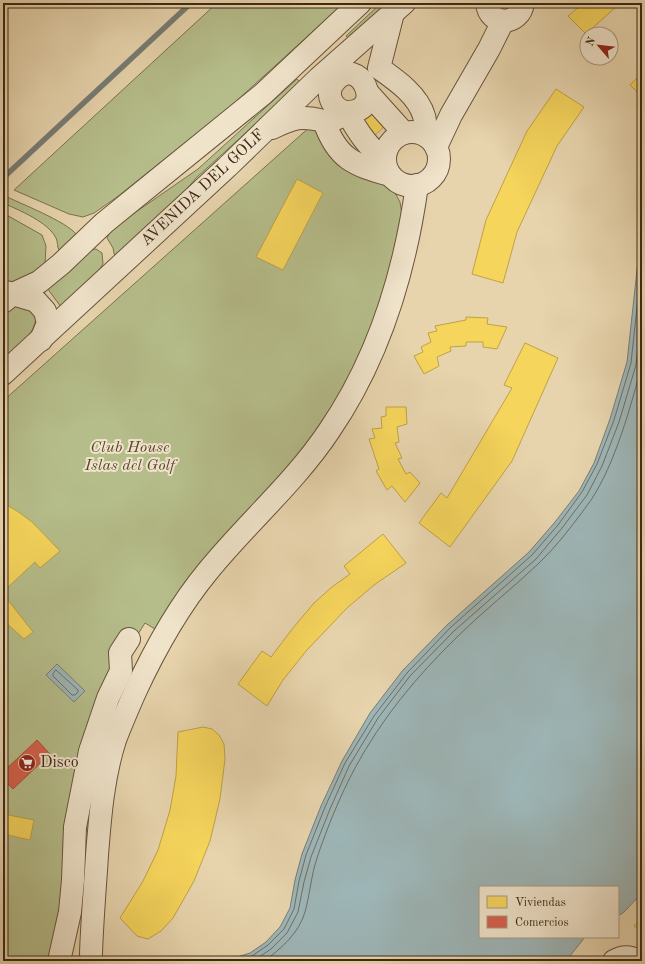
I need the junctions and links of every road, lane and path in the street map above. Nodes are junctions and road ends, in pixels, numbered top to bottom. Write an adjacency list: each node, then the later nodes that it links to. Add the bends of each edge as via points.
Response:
1 (360, 3): 6 (street, AVENIDA DEL GOLF)
2 (487, 3): 5 (street, via 492,16)
3 (523, 3): 5 (street, via 520,14)
4 (399, 8): 8 (street, AVENIDA DEL GOLF); 9 (street)
5 (503, 21): 16 (street, via 451,115)
6 (324, 37): 7 (street, AVENIDA DEL GOLF); 8 (street)
7 (302, 58): 10 (street); 19 (street, AVENIDA DEL GOLF, via 263,94 104,223 39,282)
8 (347, 67): 10 (street, AVENIDA DEL GOLF); 11 (street, via 361,79)
9 (379, 68): 11 (street); 16 (street, via 400,84 419,104)
10 (325, 86): 12 (street, via 336,108); 14 (street, AVENIDA DEL GOLF)
11 (368, 92): 12 (street, via 364,105 354,112); 15 (street)
12 (347, 112): 13 (street, via 335,120); 17 (street, via 358,132)
13 (324, 121): 14 (street, via 304,117 292,119); 17 (street, via 337,149 352,162 367,169)
14 (264, 131): 20 (street, AVENIDA DEL GOLF)
15 (404, 133): 16 (street, via 418,132); 17 (street, via 397,136 388,147 385,154)
16 (431, 141): 18 (street, via 439,155 436,171 432,178)
17 (388, 169): 18 (street, via 396,181 410,186)
18 (417, 185): 23 (street, via 406,247 392,300 373,353 357,385 329,431 297,474 208,571 182,607 134,694 115,741 101,808)
19 (6, 296): 20 (street, via 36,301 45,311 48,323)
20 (41, 340): 21 (street, AVENIDA DEL GOLF)
21 (3, 374)
22 (129, 639): 24 (street, via 120,653 121,671 108,698 90,751 75,827 70,912)
23 (92, 959)
24 (59, 961)
25 (614, 961): 26 (street, via 620,957)
26 (639, 961)

